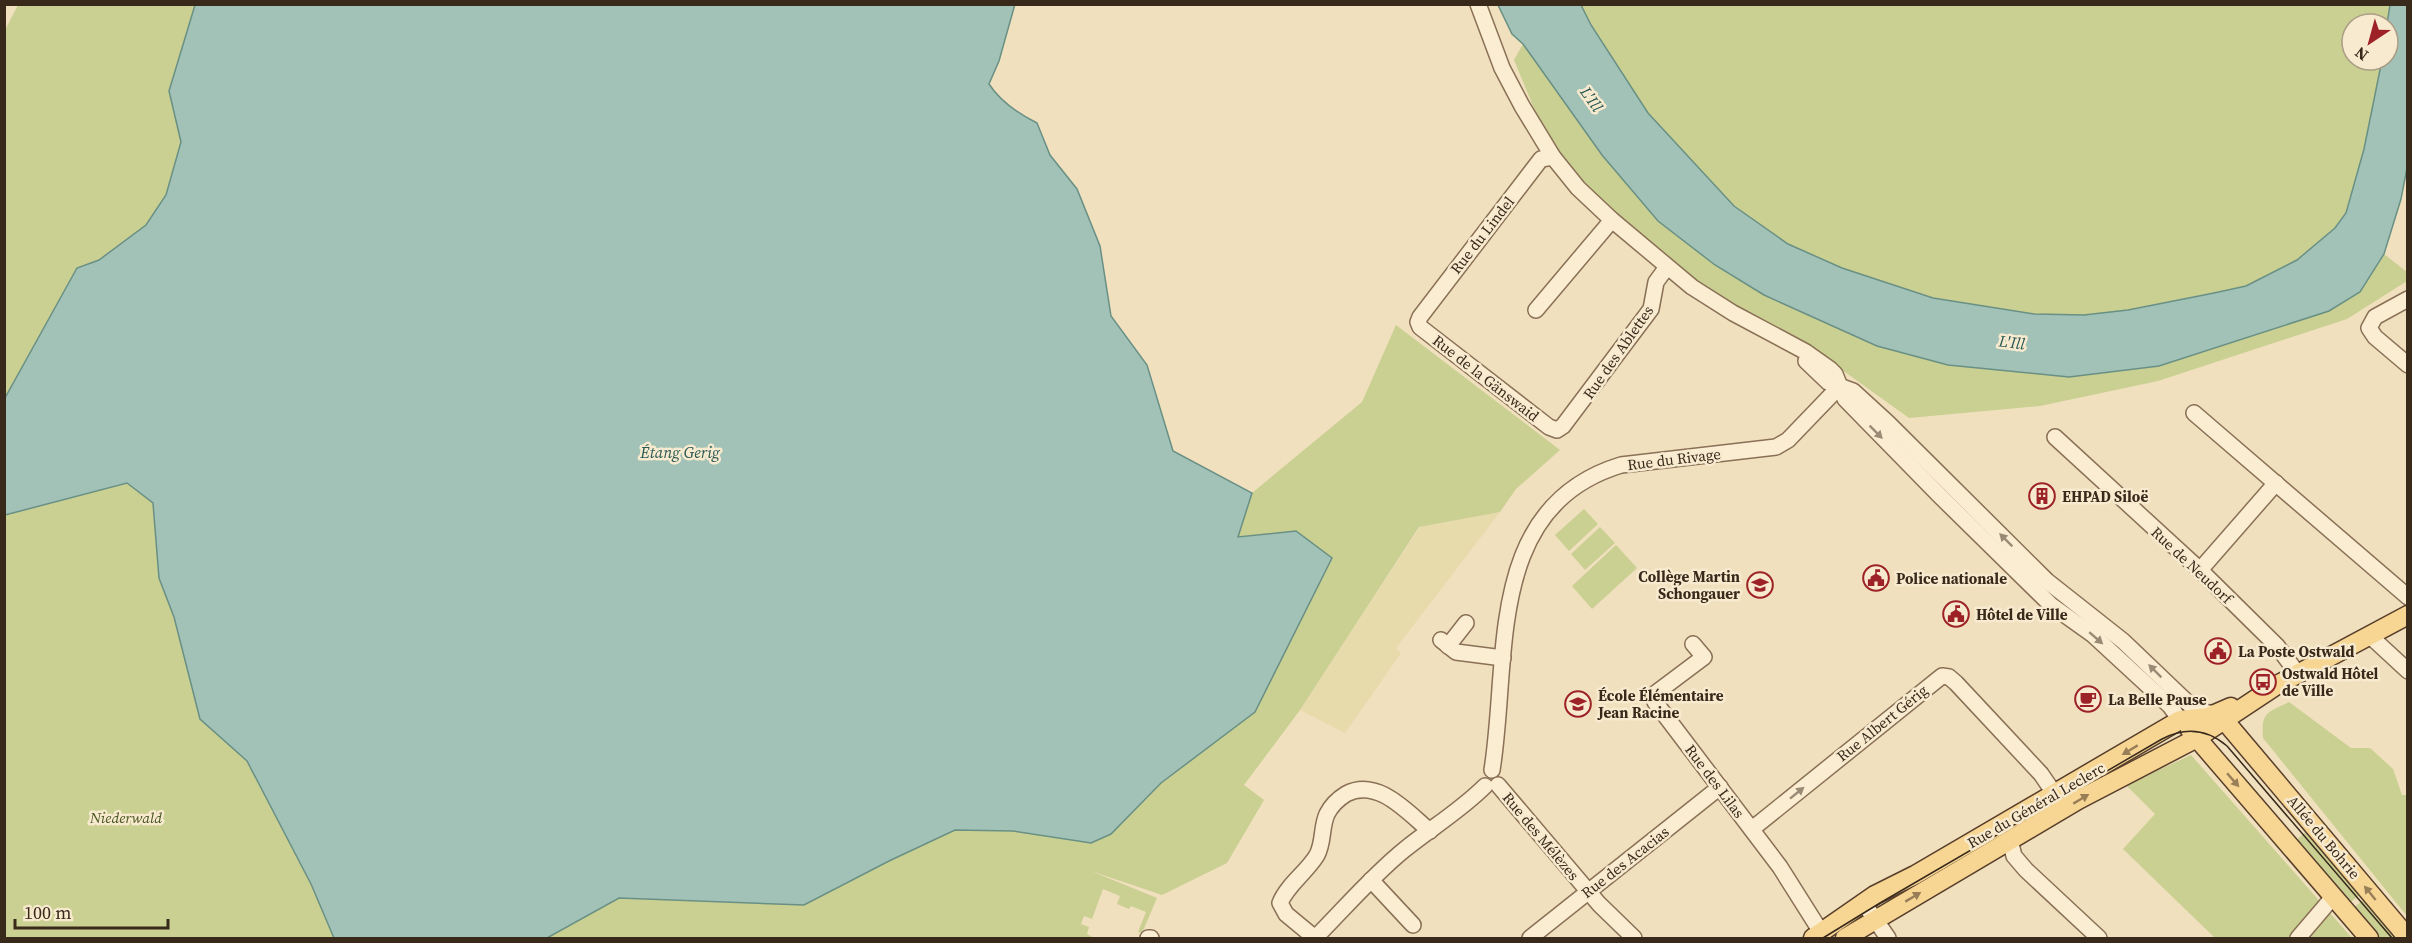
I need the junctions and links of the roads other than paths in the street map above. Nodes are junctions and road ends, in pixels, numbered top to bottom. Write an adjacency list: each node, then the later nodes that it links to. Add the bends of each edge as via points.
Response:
1 (1478, 4): 2 (street, via 1502,68)
2 (1553, 157): 3 (street); 7 (street, Rue du Lindel, via 1541,159)
3 (1612, 220): 4 (street); 6 (street)
4 (1667, 267): 9 (street, via 1708,298 1806,352 1830,369); 11 (street, Rue des Ablettes, via 1656,282 1651,309)
5 (2408, 299): 8 (street, via 2375,317 2370,324 2375,337)
6 (1536, 310)
7 (1418, 322): 11 (street, Rue de la Gänswaid, via 1422,329)
8 (2408, 366)
9 (1839, 387): 15 (street, via 1845,399); 21 (street, Rue du Rivage, via 1788,440 1776,447 1627,464 1605,470 1572,489 1546,512 1524,549 1511,591)
10 (2194, 413): 13 (street)
11 (1557, 430)
12 (2055, 437): 14 (street, Rue de Neudorf)
13 (2276, 483): 14 (street); 16 (street)
14 (2200, 570): 23 (street, Rue de Neudorf, via 2277,646)
15 (2042, 586): 25 (street, one-way to 25, via 2057,609 2093,635); 28 (street, one-way to 15, via 2123,641)
16 (2408, 597)
17 (2408, 615): 19 (main road, Rue du Général Leclerc)
18 (1466, 623): 21 (street, via 1445,643 1456,652)
19 (2369, 635): 22 (street); 23 (main road, Rue du Général Leclerc)
20 (1693, 644): 33 (street, Rue des Lilas, via 1704,657 1656,693 1655,702)
21 (1503, 658): 31 (street, Rue du Rivage)
22 (2408, 671)
23 (2298, 674): 24 (main road, Rue du Général Leclerc)
24 (2268, 690): 26 (main road, Rue du Général Leclerc); 27 (main road, Rue du Général Leclerc)
25 (2157, 694): 28 (street); 29 (street, via 2166,711)
26 (2242, 710): 27 (main road, Rue du Général Leclerc); 30 (main road, via 2234,721)
27 (2221, 720): 28 (main road, Rue du Général Leclerc); 28 (street, via 2202,712); 30 (main road, Allée du Bohrie)
28 (2191, 727): 29 (main road, Rue du Général Leclerc); 37 (main road, Rue du Général Leclerc, one-way to 28, via 2121,776); 40 (main road, one-way to 40)
29 (2157, 734): 34 (main road, Rue du Général Leclerc, one-way to 34)
30 (2239, 736): 47 (main road, Allée du Bohrie, one-way to 30)
31 (1492, 770): 32 (street, Rue des Mélèzes, via 1499,776)
32 (1491, 786): 36 (street); 39 (street, Rue des Mélèzes)
33 (1720, 787): 35 (street, Rue des Lilas); 39 (street, Rue des Acacias)
34 (2054, 793): 35 (street, Rue Albert Gérig, one-way to 34, via 1940,677 1949,677 2042,774); 41 (main road, Rue du Général Leclerc, via 1915,876)
35 (1752, 830): 44 (street, Rue des Lilas, via 1780,867)
36 (1430, 831): 38 (street); 46 (street, via 1379,792 1358,790 1334,804 1324,823 1317,854 1280,903 1286,914)
37 (2010, 840): 42 (main road, Rue du Général Leclerc, one-way to 37); 45 (street, via 2017,860)
38 (1371, 880): 43 (street); 46 (street)
39 (1588, 891): 48 (street, Rue des Acacias); 49 (street, Rue des Mélèzes)
40 (2333, 897): 52 (street); 53 (main road)
41 (1863, 902): 42 (street); 44 (main road, Rue du Général Leclerc)
42 (1875, 920): 50 (main road, Rue du Général Leclerc); 51 (street)
43 (1413, 925)
44 (1817, 935)
45 (2095, 935)
46 (1315, 938)
47 (2408, 938)
48 (1530, 939)
49 (1634, 939)
50 (1845, 939)
51 (1888, 939)
52 (2298, 939)
53 (2369, 939)

